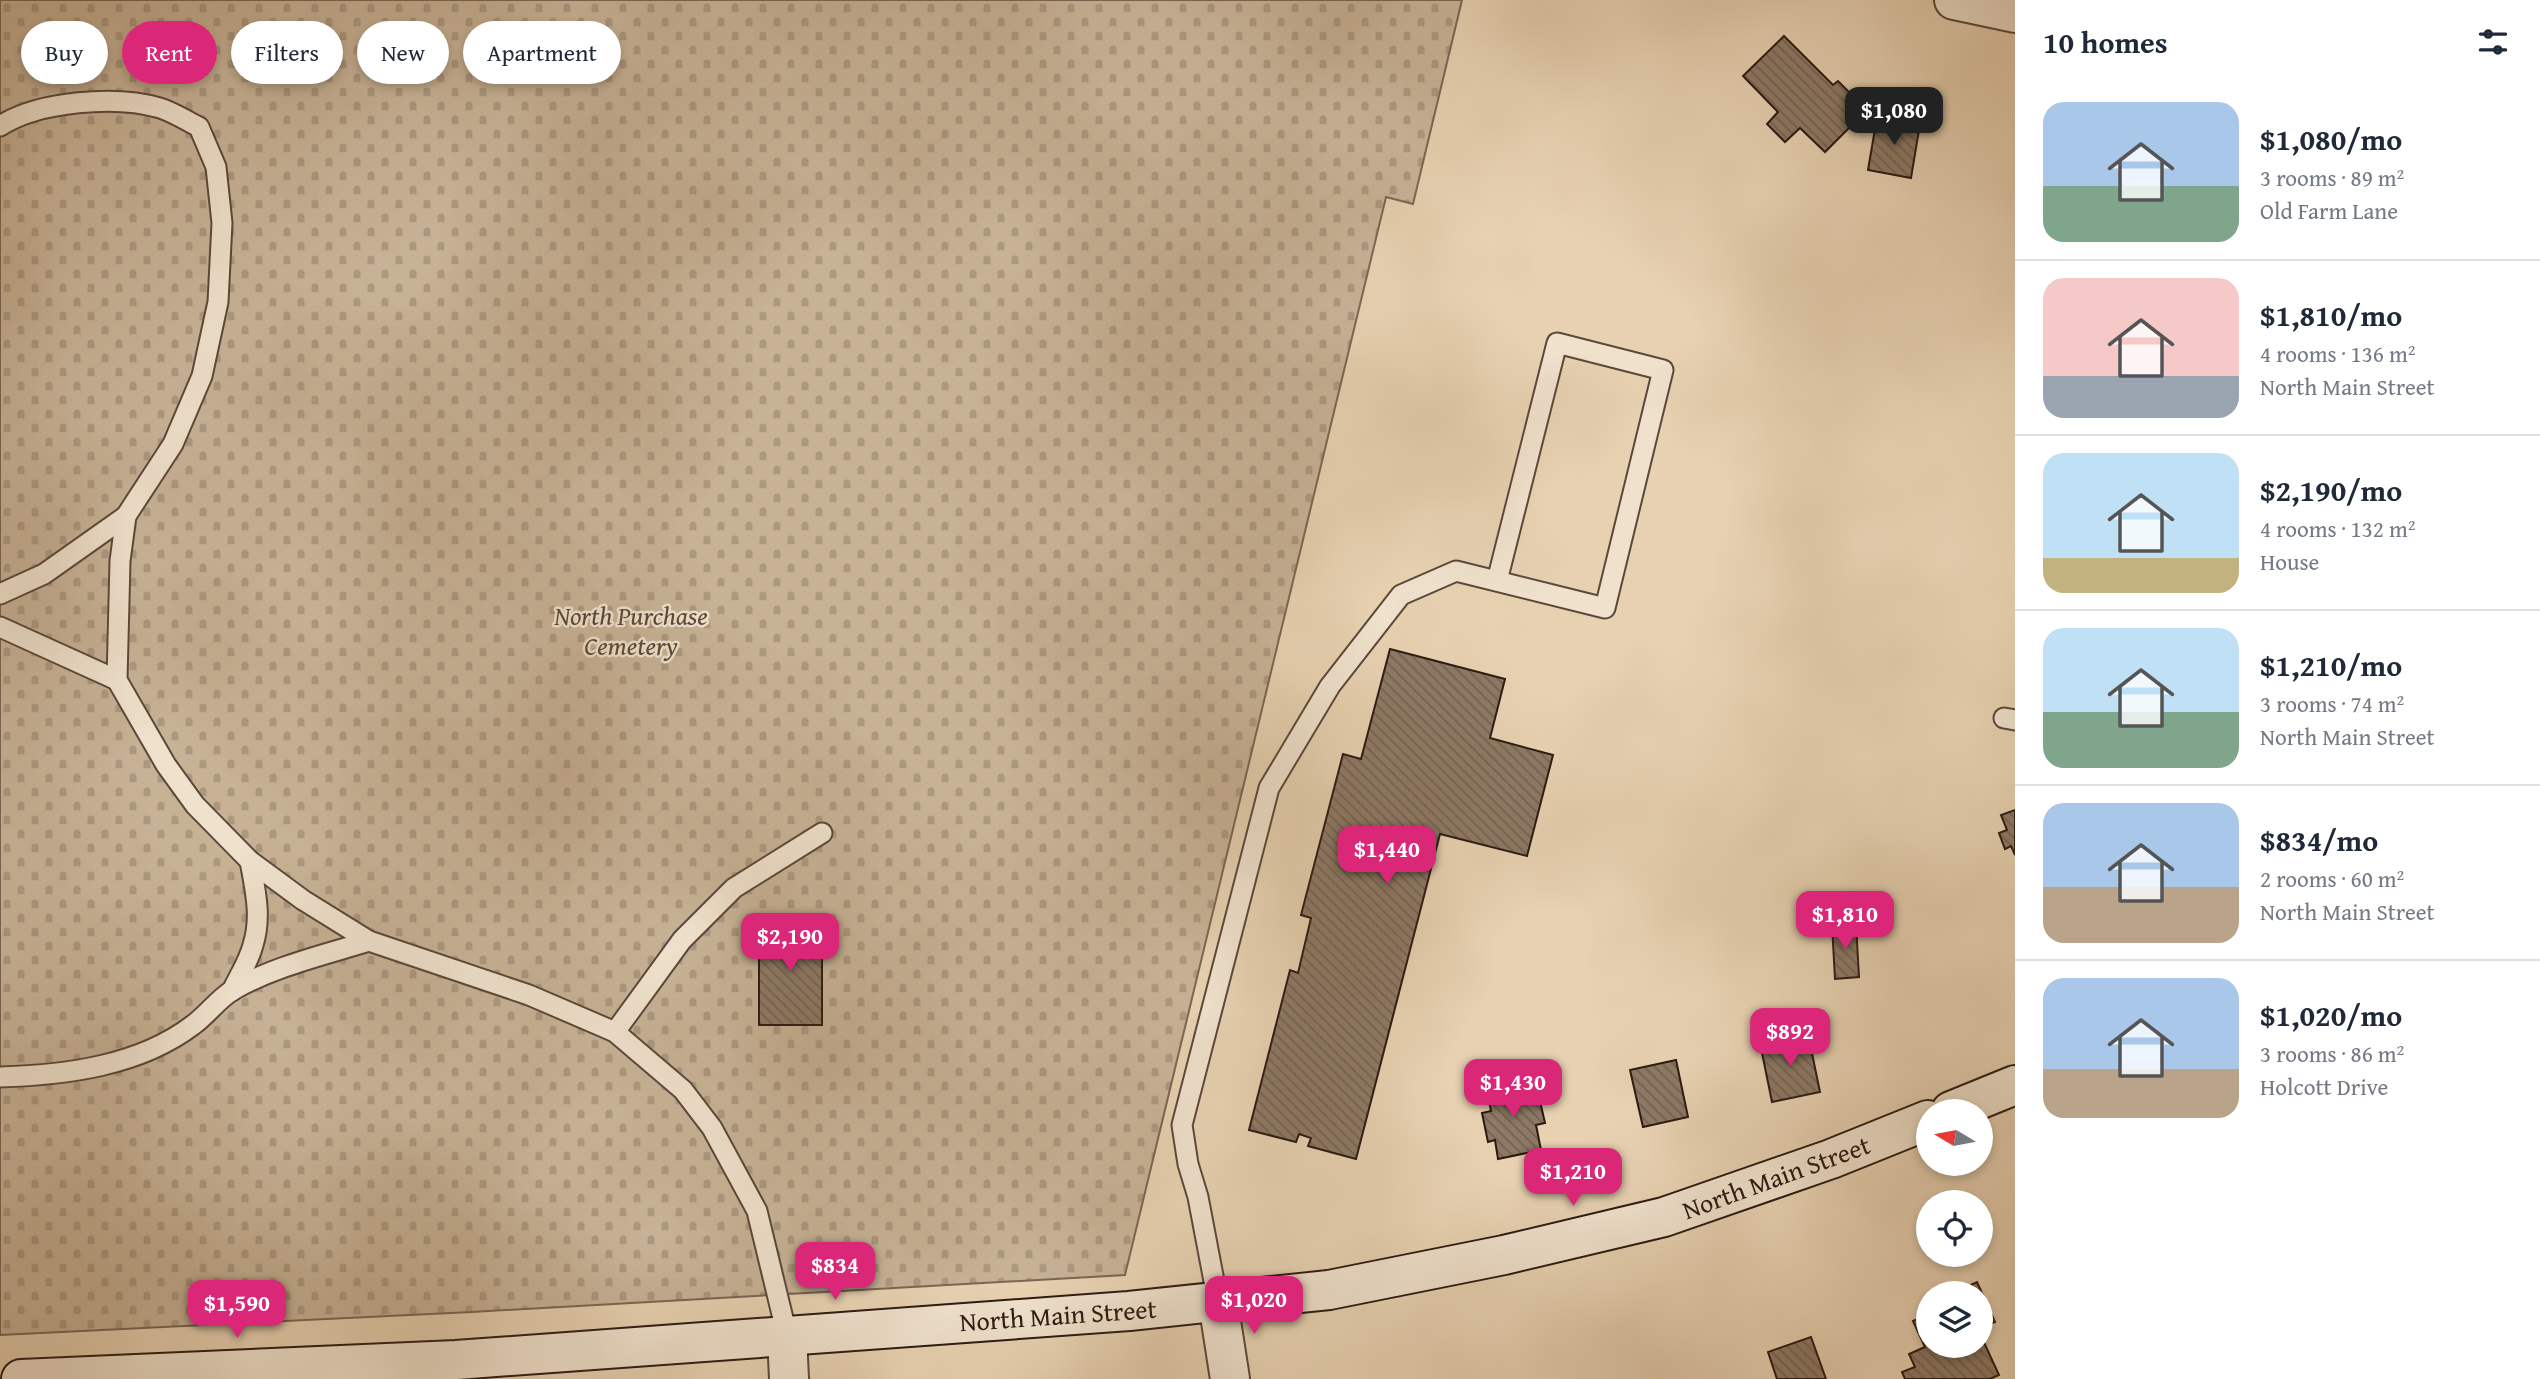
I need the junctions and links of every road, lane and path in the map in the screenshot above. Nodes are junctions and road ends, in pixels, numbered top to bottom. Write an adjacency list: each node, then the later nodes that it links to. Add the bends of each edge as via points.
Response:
1 (1954, 0): 2 (main road)
2 (2015, 13)
3 (0, 126): 4 (lane, via 52,106 110,101 160,108 200,127 216,167 222,223 218,289 202,376 173,444)
4 (126, 516): 6 (lane, via 44,574); 8 (lane, via 120,561)
5 (1497, 581): 5 (lane, via 1605,608 1663,370 1557,343); 18 (lane, via 1456,571 1401,596 1330,686 1269,788 1182,1125)
6 (0, 594)
7 (0, 626): 8 (lane)
8 (117, 680): 10 (lane, via 195,805)
9 (822, 833): 13 (lane, via 734,888 682,940)
10 (250, 861): 11 (lane); 12 (lane, via 257,926)
11 (369, 941): 12 (lane, via 288,966); 13 (lane, via 529,995)
12 (232, 991): 14 (lane, via 193,1026 140,1056 49,1076)
13 (615, 1032): 19 (lane, via 683,1090 712,1128 757,1210)
14 (0, 1077)
15 (2015, 1084): 16 (main road)
16 (1979, 1099)
17 (1916, 1125): 18 (main road, North Main Street, via 1664,1217 1329,1290)
18 (1218, 1302): 19 (main road, North Main Street); 24 (main road)
19 (788, 1335): 20 (main road, North Main Street); 23 (main road)
20 (456, 1360): 21 (main road, North Main Street); 22 (main road, North Main Street)
21 (21, 1379)
22 (363, 1379)
23 (789, 1379)
24 (1230, 1379)

